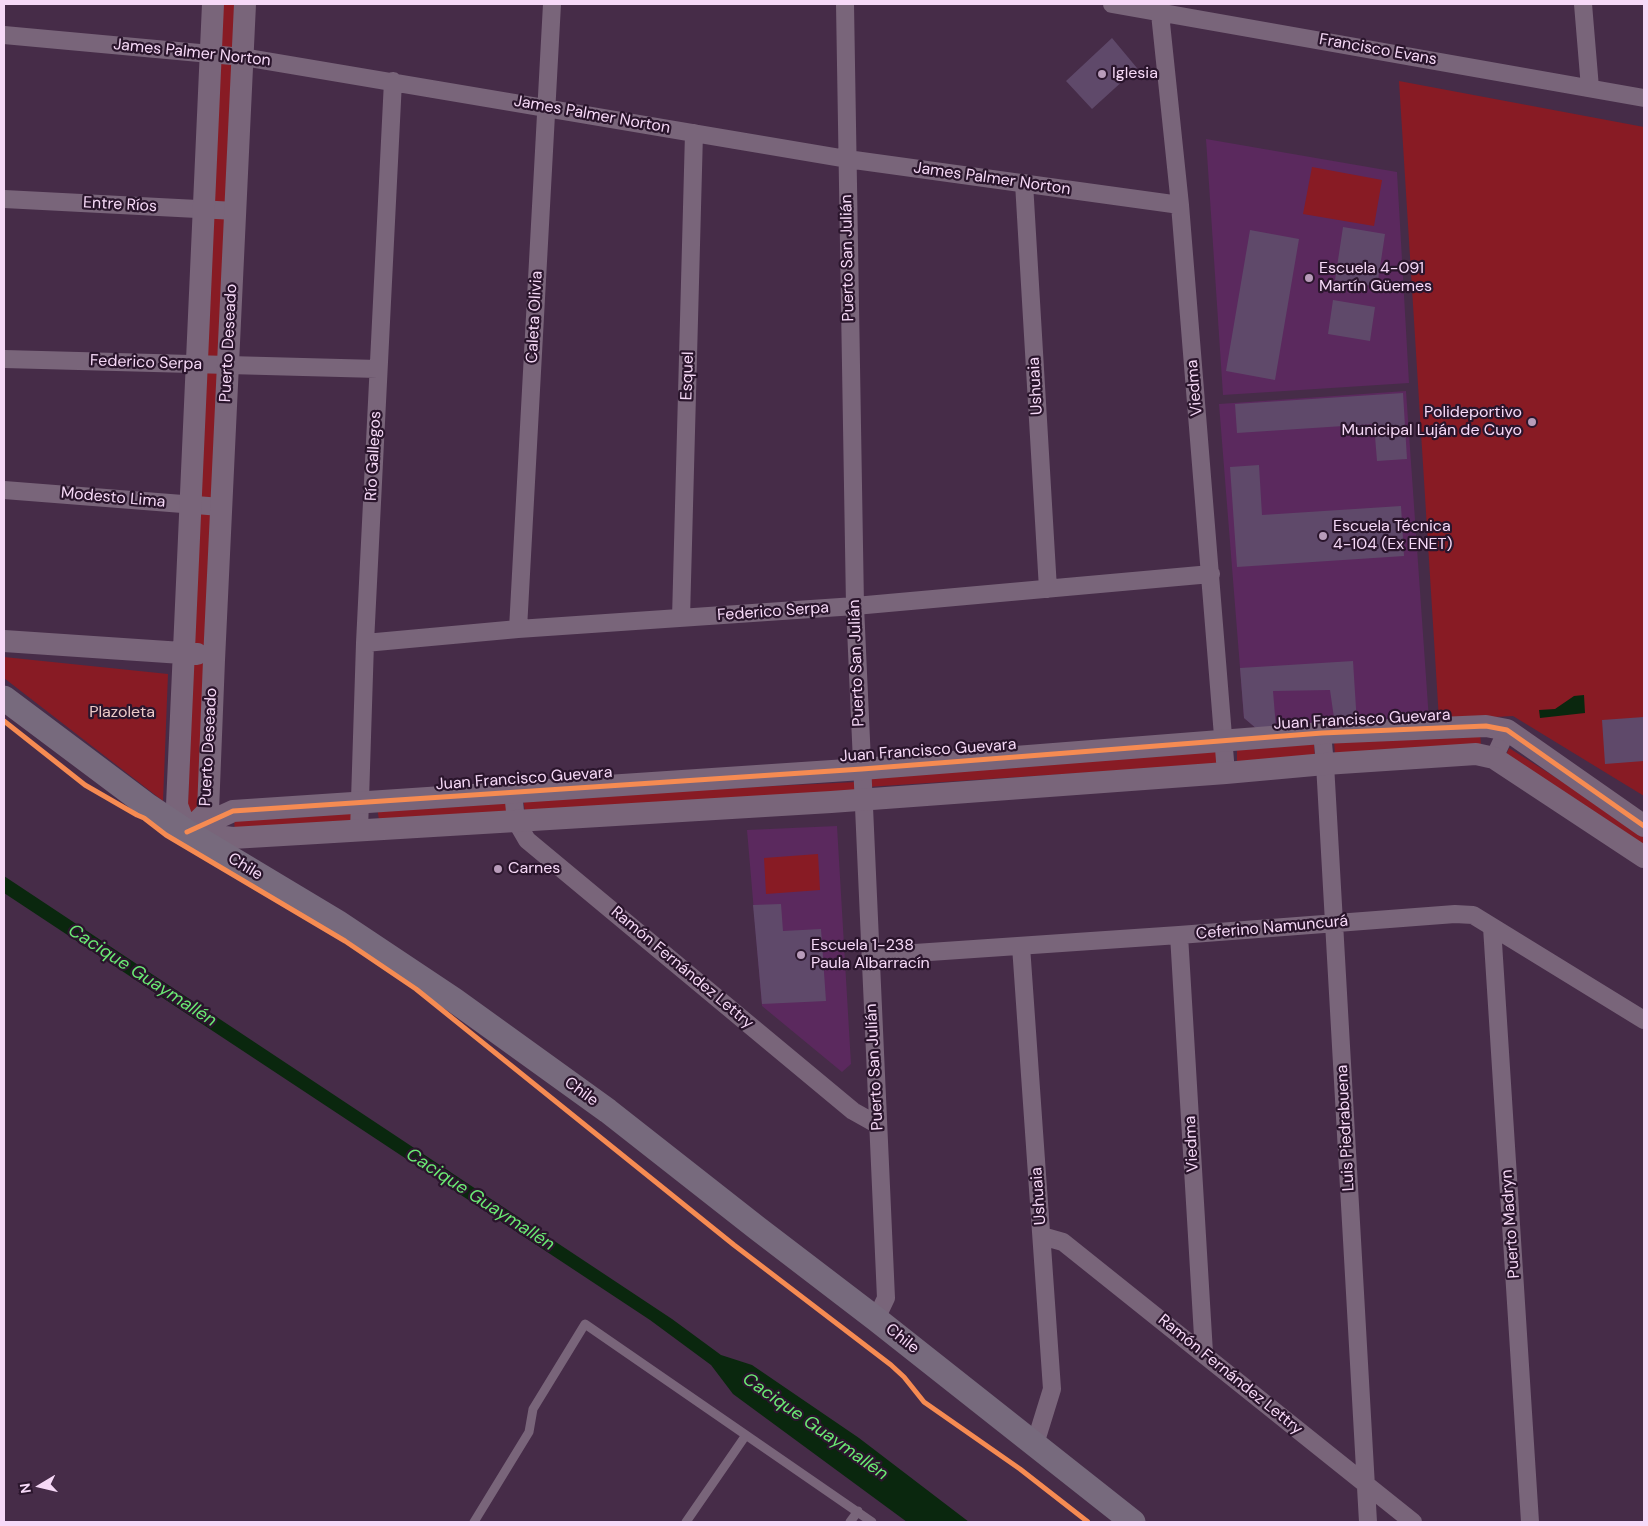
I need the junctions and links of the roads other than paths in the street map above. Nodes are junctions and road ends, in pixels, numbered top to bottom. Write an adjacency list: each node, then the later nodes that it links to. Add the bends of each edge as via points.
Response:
1 (213, 4): 9 (street, Puerto Deseado)
2 (246, 4): 10 (street, Puerto Deseado)
3 (552, 4): 14 (street, Caleta Olivia)
4 (845, 4): 16 (street, Puerto San Julián)
5 (1112, 4): 7 (street, Francisco Evans)
6 (1582, 4): 12 (street)
7 (1160, 8): 12 (street, Francisco Evans); 19 (street, Viedma)
8 (4, 35): 9 (street, James Palmer Norton)
9 (211, 54): 10 (street, James Palmer Norton); 20 (street, Puerto Deseado)
10 (243, 57): 11 (street, James Palmer Norton); 21 (street, Puerto Deseado)
11 (393, 81): 14 (street, James Palmer Norton); 25 (street, Río Gallegos)
12 (1590, 88): 13 (street, Francisco Evans)
13 (1644, 98)
14 (546, 107): 15 (street, James Palmer Norton); 33 (street, Caleta Olivia)
15 (694, 133): 16 (street, James Palmer Norton); 32 (street, Esquel)
16 (847, 159): 17 (street, James Palmer Norton); 31 (street, Puerto San Julián)
17 (1024, 184): 19 (street, James Palmer Norton); 30 (street, Ushuaia)
18 (4, 199): 20 (street, Entre Ríos)
19 (1180, 205): 29 (street, Viedma)
20 (204, 208): 21 (street, Entre Ríos); 23 (street, Puerto Deseado)
21 (236, 211): 24 (street, Puerto Deseado)
22 (4, 359): 23 (street, Federico Serpa)
23 (196, 365): 24 (street, Federico Serpa); 27 (street, Puerto Deseado)
24 (228, 365): 25 (street, Federico Serpa); 28 (street, Puerto Deseado)
25 (378, 369): 35 (street, Río Gallegos)
26 (4, 490): 27 (street, Modesto Lima)
27 (190, 504): 28 (street, Modesto Lima); 36 (street, Puerto Deseado)
28 (221, 507): 37 (street, Puerto Deseado)
29 (1211, 574): 30 (street, Federico Serpa); 41 (street, Viedma)
30 (1048, 589): 31 (street, Federico Serpa)
31 (854, 606): 32 (street, Federico Serpa); 44 (street, Puerto San Julián)
32 (681, 618): 33 (street, Federico Serpa)
33 (518, 630): 35 (street, Federico Serpa)
34 (4, 641): 36 (street)
35 (365, 643): 48 (street, Río Gallegos)
36 (183, 653): 37 (street); 52 (street, Puerto Deseado, via 177,805)
37 (214, 656): 52 (street, Puerto Deseado, via 208,811)
38 (4, 698): 52 (main road, Chile)
39 (1507, 730): 40 (street, Juan Francisco Guevara, via 1486,726); 42 (street); 50 (street, Juan Francisco Guevara)
40 (1322, 733): 41 (street, Juan Francisco Guevara); 43 (street, Luis Piedrabuena)
41 (1223, 740): 44 (street, Juan Francisco Guevara); 45 (street, Viedma)
42 (1494, 758): 43 (street, via 1476,754); 53 (street)
43 (1325, 764): 45 (street); 54 (street, Luis Piedrabuena)
44 (862, 769): 46 (street, Juan Francisco Guevara); 47 (street, Puerto San Julián)
45 (1226, 773): 47 (street)
46 (513, 792): 48 (street, Juan Francisco Guevara); 49 (street, Ramón Fernández Lettry)
47 (863, 799): 49 (street); 58 (street, Puerto San Julián)
48 (359, 803): 51 (street, Río Gallegos); 52 (street, Juan Francisco Guevara, via 233,811)
49 (516, 821): 51 (street); 60 (street, Ramón Fernández Lettry, via 527,840 853,1111)
50 (1644, 826)
51 (359, 830): 52 (street, via 232,838)
52 (187, 832): 62 (main road, Chile, via 337,922 454,1000 608,1111)
53 (1644, 857)
54 (1334, 922): 55 (street, Ceferino Namuncurá, via 1455,914 1473,915); 56 (street, Ceferino Namuncurá); 66 (street, Luis Piedrabuena)
55 (1492, 927): 59 (street, Ceferino Namuncurá); 75 (street, Puerto Madryn)
56 (1179, 936): 57 (street, Ceferino Namuncurá); 63 (street, Viedma)
57 (1021, 946): 58 (street, Ceferino Namuncurá); 61 (street, Ushuaia)
58 (870, 956): 60 (street, Puerto San Julián)
59 (1644, 1020)
60 (878, 1126): 62 (street, Puerto San Julián, via 886,1298)
61 (1042, 1236): 63 (street, Ramón Fernández Lettry, via 1064,1242); 65 (street, Ushuaia, via 1052,1389)
62 (876, 1319): 65 (main road, Chile)
63 (1204, 1353): 66 (street, Ramón Fernández Lettry)
64 (746, 1435): 67 (lane); 68 (lane, via 585,1324 533,1409 529,1432); 69 (lane)
65 (1035, 1444): 72 (main road, Chile)
66 (1366, 1485): 73 (street, Luis Piedrabuena); 74 (street, Ramón Fernández Lettry)
67 (858, 1511): 70 (lane); 71 (lane)
68 (474, 1522)
69 (686, 1522)
70 (850, 1522)
71 (872, 1522)
72 (1133, 1522)
73 (1368, 1522)
74 (1413, 1522)
75 (1530, 1522)

